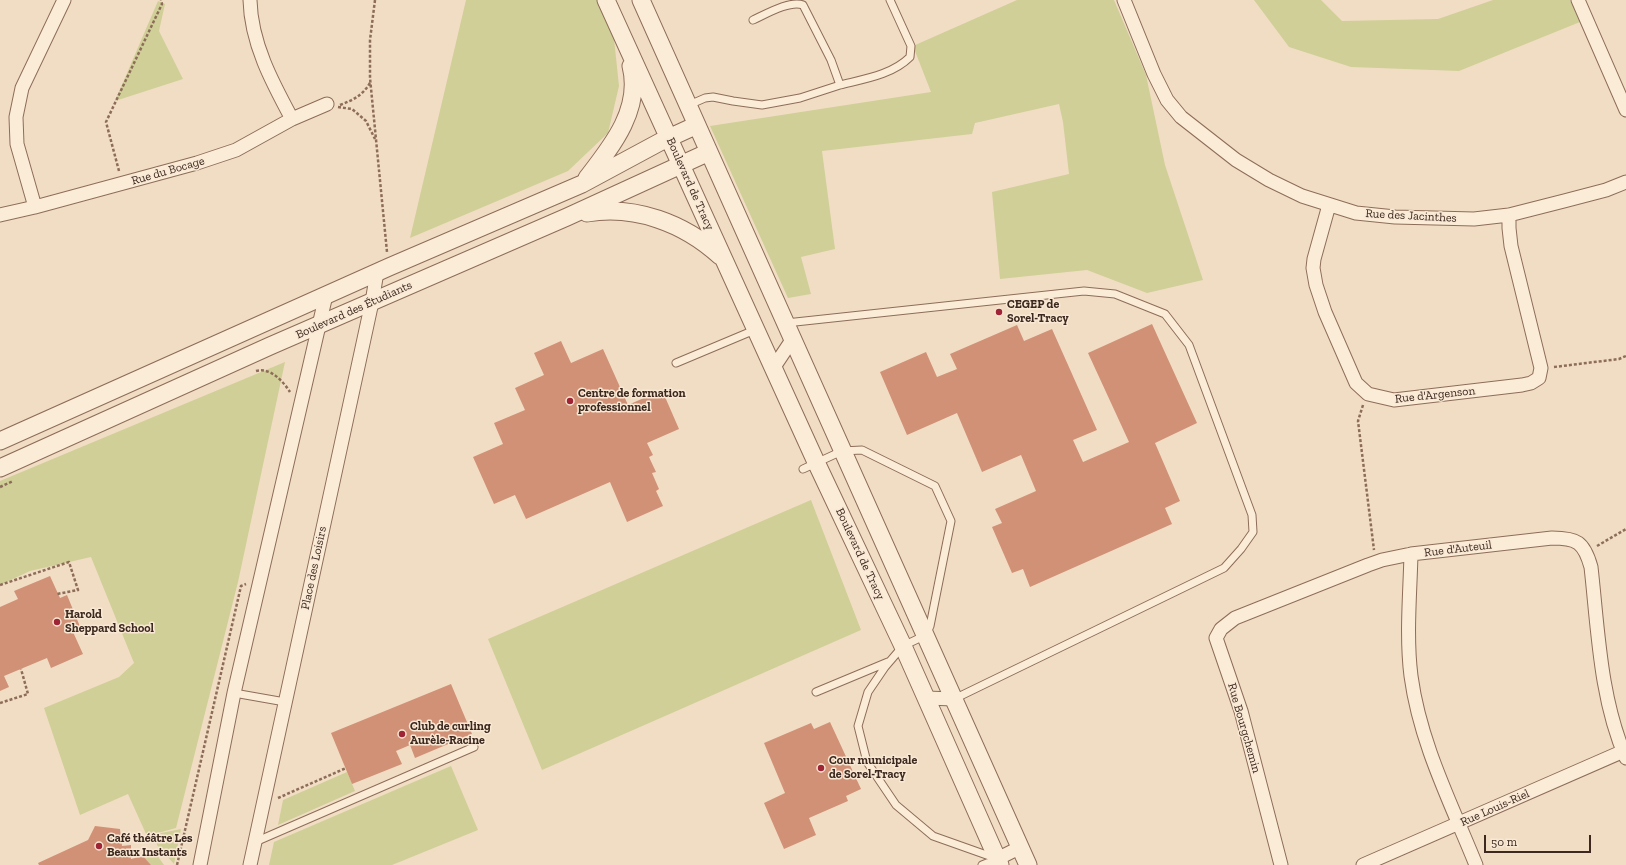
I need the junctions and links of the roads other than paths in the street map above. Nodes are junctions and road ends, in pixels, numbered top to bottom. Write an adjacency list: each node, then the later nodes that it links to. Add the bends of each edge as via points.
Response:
1 (64, 0): 22 (street, via 22,88 16,117 17,144)
2 (250, 0): 14 (street, via 252,26 263,61)
3 (606, 0): 9 (street, Boulevard de Tracy)
4 (641, 0): 12 (street)
5 (890, 0): 10 (lane, via 911,46 910,57 891,70)
6 (1124, 0): 21 (street, Rue des Jacinthes, via 1154,74 1167,100 1182,117 1236,160 1269,180 1302,196)
7 (1578, 0): 13 (street)
8 (753, 20): 10 (lane, via 791,3 803,4 831,60)
9 (625, 43): 16 (street, Boulevard de Tracy); 20 (street, via 633,74 633,97 629,112 622,129)
10 (840, 85): 12 (lane, via 800,98 762,105 713,97)
11 (327, 104): 14 (street, Rue du Bocage)
12 (688, 105): 15 (street)
13 (1626, 110)
14 (292, 119): 22 (street, Rue du Bocage, via 236,150 198,163)
15 (697, 125): 16 (street, Boulevard des Étudiants); 17 (street)
16 (669, 138): 18 (street, Boulevard de Tracy); 20 (street, Boulevard des Étudiants)
17 (709, 152): 18 (street, Boulevard des Étudiants); 30 (street)
18 (681, 165): 25 (street, Boulevard des Étudiants); 26 (street, Boulevard de Tracy)
19 (1626, 182): 24 (street, Rue des Jacinthes, via 1578,198)
20 (582, 184): 27 (street, Boulevard des Étudiants)
21 (1329, 205): 24 (street, Rue des Jacinthes, via 1356,213 1396,217 1474,219); 24 (street, Rue d'Argenson, via 1313,268 1325,312 1356,382 1368,394 1394,400 1522,385 1539,378 1542,368 1511,246)
22 (35, 207): 23 (street, Rue du Bocage)
23 (0, 215)
24 (1509, 215)
25 (567, 217): 26 (street, via 615,210 651,216 700,240); 29 (street, Boulevard des Étudiants)
26 (725, 260): 32 (street, Boulevard de Tracy)
27 (377, 272): 28 (street, Boulevard des Étudiants); 29 (street, Place des Loisirs)
28 (326, 295): 31 (street); 36 (street, Boulevard des Étudiants)
29 (372, 302): 31 (street, Boulevard des Étudiants); 48 (street, Place des Loisirs)
30 (785, 323): 33 (street); 47 (lane, via 1084,291 1115,294 1165,314 1189,345 1252,515 1253,532 1224,568)
31 (319, 325): 39 (street, Boulevard des Étudiants); 45 (street)
32 (757, 329): 34 (lane); 35 (street, Boulevard de Tracy)
33 (792, 340): 35 (street); 37 (street)
34 (676, 363)
35 (774, 367): 38 (street, Boulevard de Tracy)
36 (0, 441)
37 (842, 451): 38 (lane); 41 (street); 41 (lane, via 862,450 936,486 951,521)
38 (810, 466): 42 (street, Boulevard de Tracy)
39 (0, 468)
40 (1411, 554): 50 (street, Rue d'Auteuil, via 1552,538 1577,540 1587,552 1591,567 1605,689); 51 (street, Rue d'Auteuil, via 1408,628 1411,676 1432,758); 58 (street, Rue Bourgchemin, via 1376,562 1235,618 1221,629 1216,638 1242,711)
41 (926, 636): 42 (lane); 47 (street)
42 (903, 646): 43 (lane); 46 (street, Boulevard de Tracy)
43 (890, 661): 44 (lane); 54 (lane, via 868,692 858,726 867,762 896,805 933,836)
44 (816, 692)
45 (234, 693): 48 (lane); 55 (street)
46 (926, 698): 47 (street); 54 (street, Boulevard de Tracy)
47 (954, 699): 53 (street)
48 (285, 702): 52 (street, Place des Loisirs)
49 (474, 747): 52 (lane)
50 (1625, 753): 51 (street, Rue Louis-Riel)
51 (1459, 823): 59 (street, Rue Louis-Riel); 60 (street, Rue d'Auteuil)
52 (255, 842): 56 (street, Place des Loisirs)
53 (1019, 848): 54 (street); 57 (street)
54 (993, 863)
55 (200, 865)
56 (250, 865)
57 (1028, 865)
58 (1281, 865)
59 (1363, 865)
60 (1476, 865)

